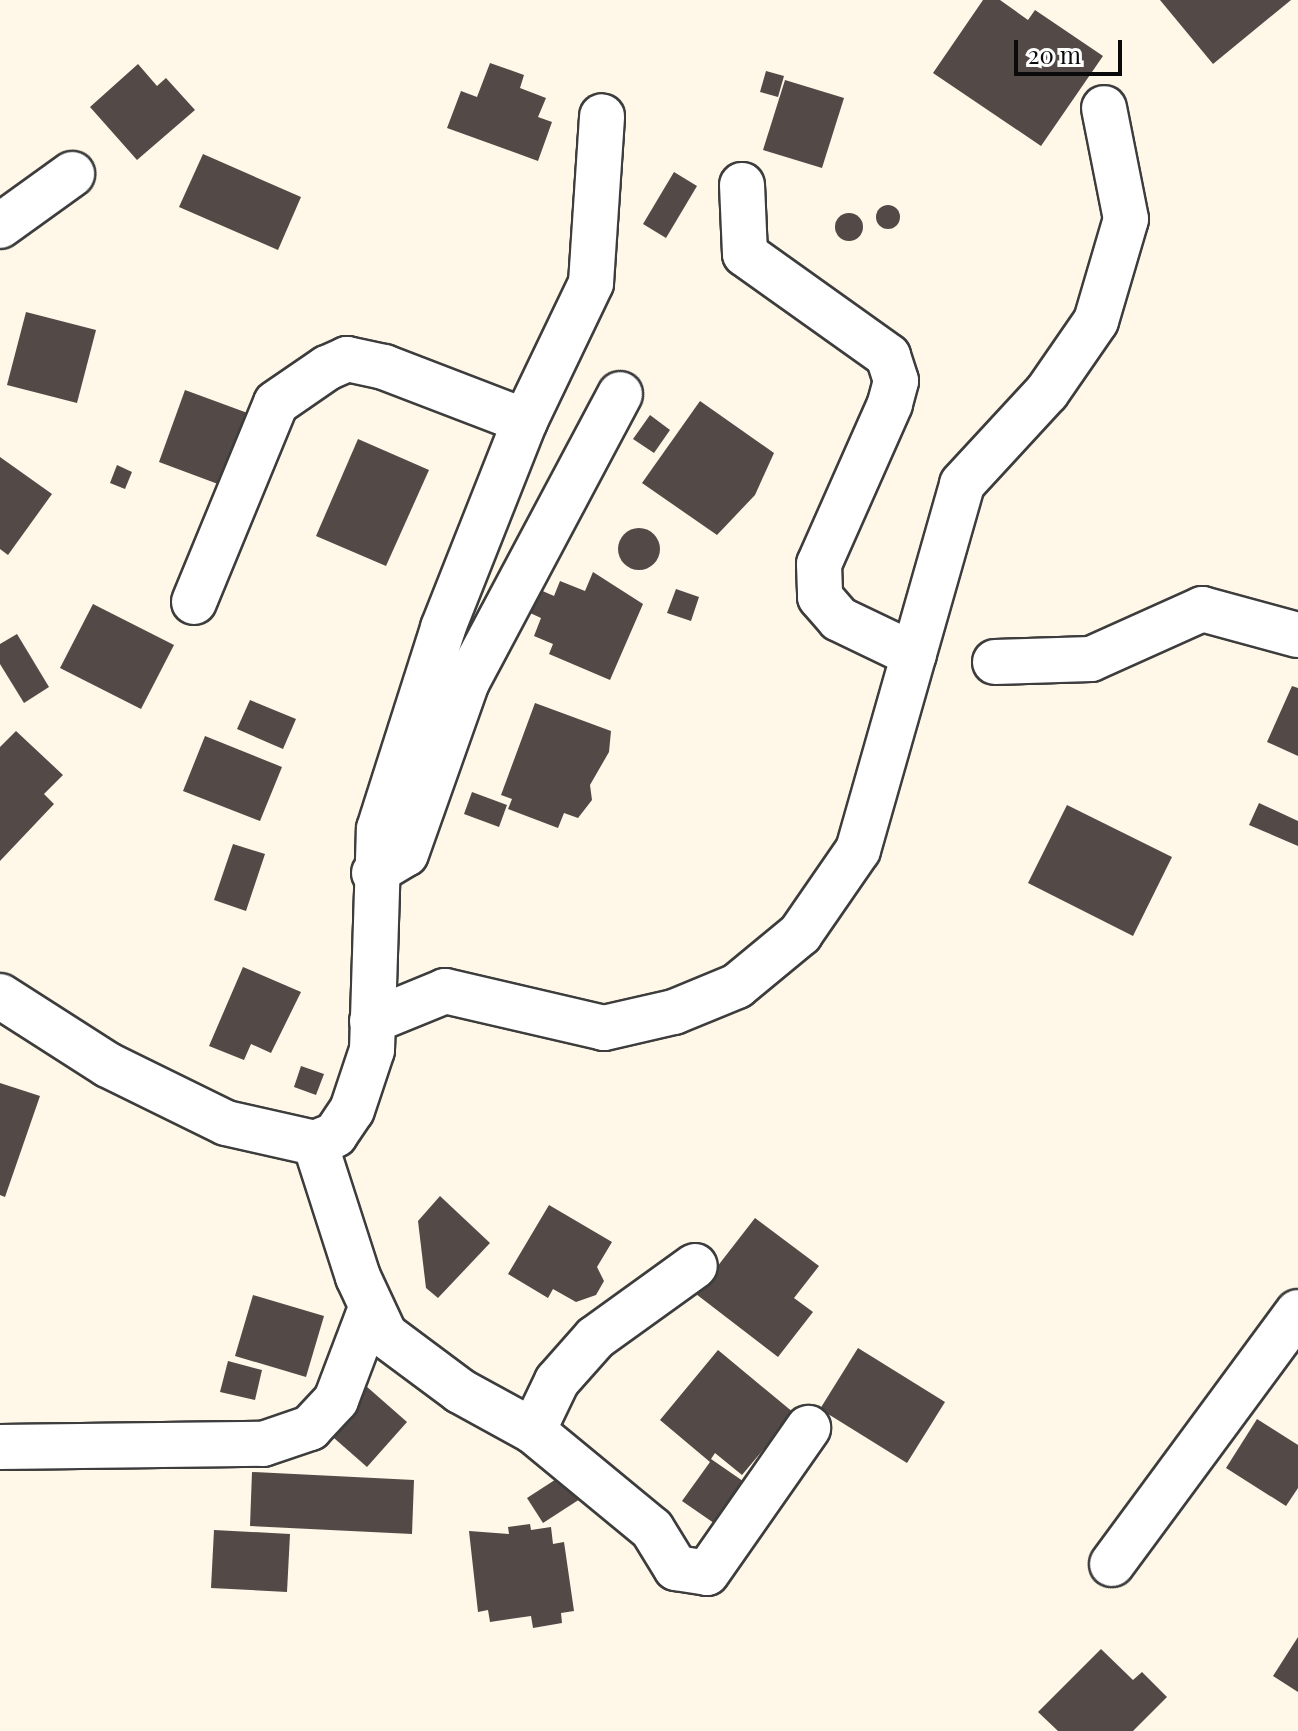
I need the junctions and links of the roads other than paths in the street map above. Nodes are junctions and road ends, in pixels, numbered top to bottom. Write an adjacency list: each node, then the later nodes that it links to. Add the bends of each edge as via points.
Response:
1 (1104, 108): 10 (street, via 1118,151 1126,219 1096,321 1047,392 962,484)
2 (602, 116): 7 (street, via 591,283)
3 (72, 174): 5 (street)
4 (742, 185): 10 (street, via 745,254 888,356 896,381 890,404 819,564 820,597 839,619)
5 (0, 226)
6 (620, 394): 12 (street, via 486,640 406,854)
7 (525, 421): 8 (street, via 384,367 347,359 327,368 276,403); 12 (street, via 443,628 379,829)
8 (194, 602)
9 (1298, 635): 11 (street, via 1202,609 1091,659)
10 (914, 655): 14 (street, via 858,850 800,934 737,986 674,1012 604,1028 445,991)
11 (995, 662)
12 (374, 873): 14 (street)
13 (0, 996): 15 (street, via 108,1065 226,1123)
14 (372, 1021): 15 (street, via 372,1050 352,1110 335,1135)
15 (315, 1143): 17 (street)
16 (695, 1266): 20 (street, via 595,1338 557,1381)
17 (371, 1308): 20 (street, via 409,1357); 21 (street, via 336,1400 310,1428 263,1444)
18 (1298, 1312): 22 (street)
19 (808, 1428): 20 (street, via 707,1573 676,1568 652,1529)
20 (533, 1431)
21 (0, 1447)
22 (1112, 1564)

